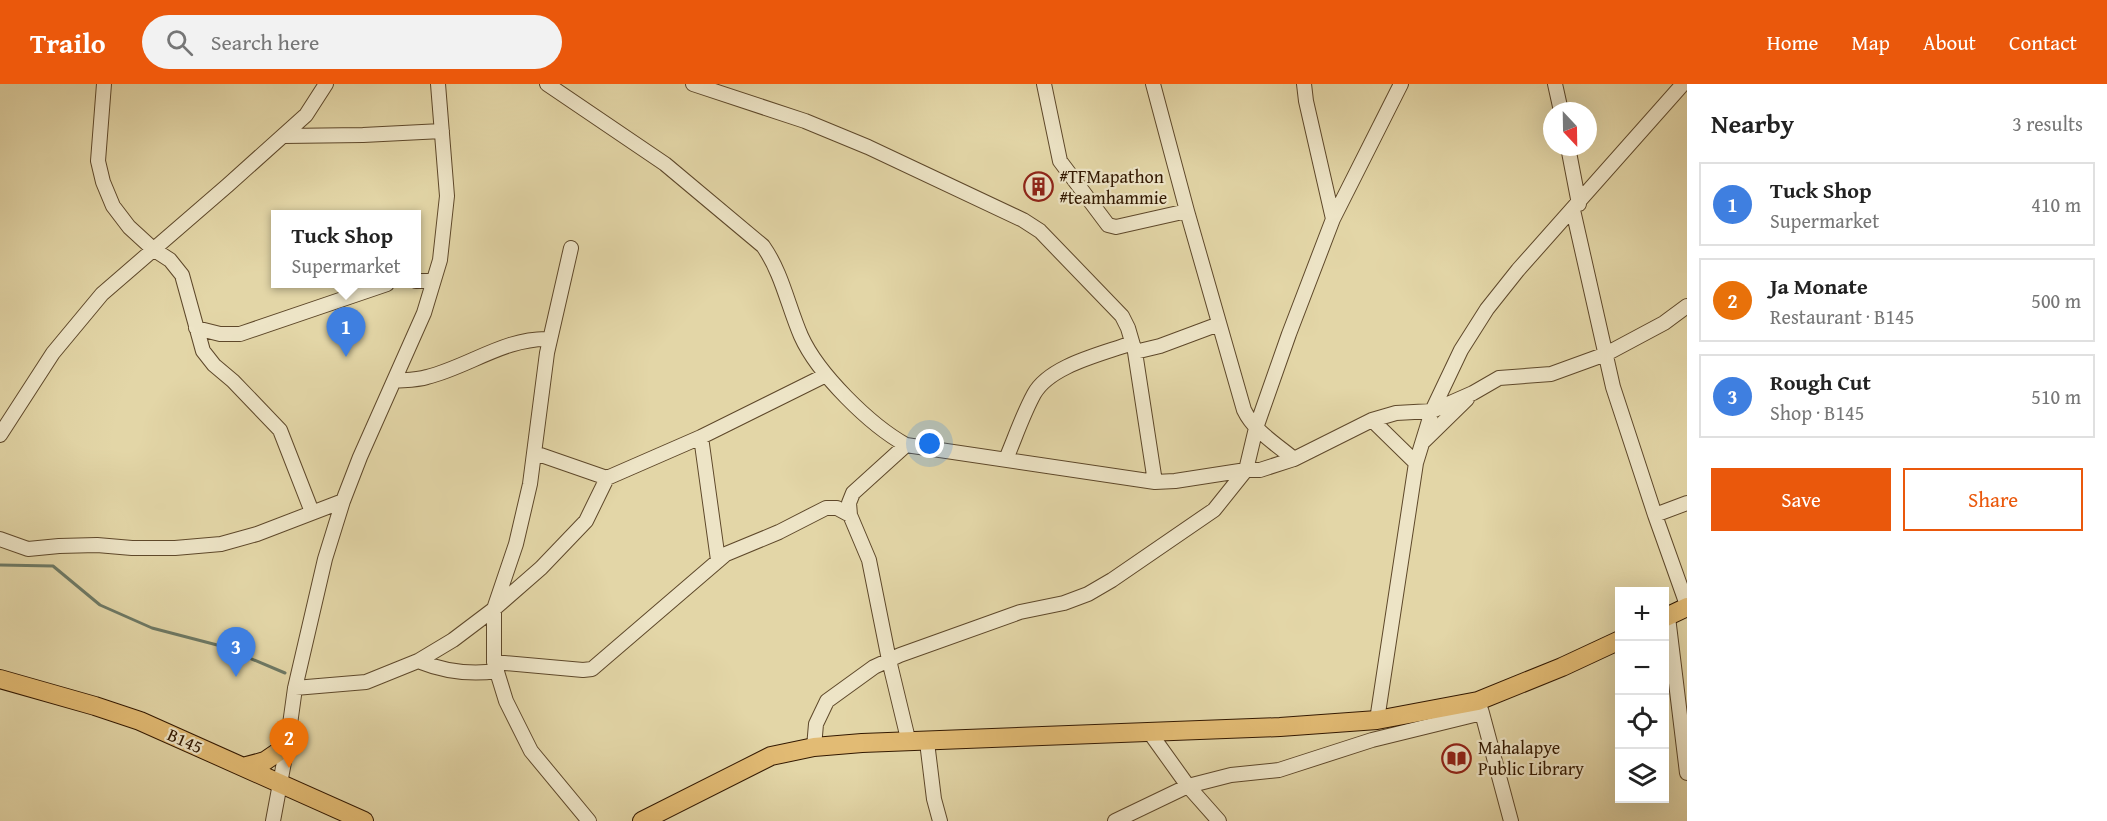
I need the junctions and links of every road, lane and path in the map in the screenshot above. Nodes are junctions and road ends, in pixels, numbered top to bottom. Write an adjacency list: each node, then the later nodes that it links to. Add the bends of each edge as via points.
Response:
1 (104, 84): 22 (street, via 98,161 103,182 113,206)
2 (326, 84): 16 (street, via 306,115)
3 (438, 84): 15 (street)
4 (694, 84): 5 (street); 30 (street, via 868,147 1023,220 1040,231 1122,316)
5 (700, 84)
6 (1044, 84): 19 (street, via 1062,167 1108,225 1116,227)
7 (1153, 84): 19 (street)
8 (1304, 84): 20 (street)
9 (1401, 84): 20 (street)
10 (1555, 84): 14 (street)
11 (1683, 84): 13 (street); 18 (street)
12 (550, 85): 32 (street, via 665,164 763,246 772,258 802,337)
13 (1687, 100)
14 (1559, 102)
15 (442, 131): 16 (street); 24 (street, via 447,196 440,260)
16 (283, 136): 22 (street)
17 (1569, 156): 18 (street)
18 (1576, 207): 31 (street); 35 (street, via 1487,309 1461,350)
19 (1186, 211): 27 (street)
20 (1333, 219): 37 (street)
21 (571, 248): 29 (street)
22 (153, 249): 28 (street, via 182,274); 38 (street, via 102,294 53,352)
23 (421, 281): 24 (street)
24 (433, 281): 33 (street, via 424,313)
25 (375, 288): 28 (street, via 240,334)
26 (1687, 306): 31 (street)
27 (1219, 324): 30 (street, via 1161,346); 37 (street, via 1244,410)
28 (196, 328): 51 (street, via 203,351 214,365 280,430)
29 (550, 339): 33 (street, via 520,342 425,378); 42 (street)
30 (1134, 347): 43 (street, via 1065,368 1046,380 1035,393); 48 (street)
31 (1606, 354): 34 (street, via 1551,374 1499,378); 53 (street)
32 (826, 375): 39 (street); 41 (street, via 874,423)
33 (394, 381): 49 (street)
34 (1473, 393): 35 (street); 40 (street)
35 (1432, 411): 36 (street, via 1396,413); 40 (street)
36 (1372, 420): 44 (street); 45 (street)
37 (1256, 428): 44 (street); 46 (street)
38 (0, 435)
39 (701, 436): 47 (street); 55 (street)
40 (1421, 443): 45 (street)
41 (906, 445): 43 (street); 52 (street, via 853,493)
42 (535, 453): 47 (street); 57 (street, via 516,544)
43 (1006, 459): 48 (street)
44 (1294, 459): 46 (street, via 1260,470)
45 (1416, 463): 68 (street)
46 (1246, 470): 48 (street); 61 (street, via 1214,510 1089,594 1020,612)
47 (607, 478): 57 (street, via 586,521)
48 (1155, 482)
49 (343, 501): 51 (street); 65 (street, via 325,559)
50 (1687, 503): 53 (street)
51 (312, 512): 54 (street, via 237,541 210,545 27,549)
52 (850, 515): 55 (street, via 837,508 826,508); 61 (street, via 868,560)
53 (1655, 515): 56 (street)
54 (0, 540)
55 (717, 560): 63 (street, via 592,669)
56 (1687, 606): 58 (main road)
57 (494, 609): 62 (street); 63 (street)
58 (1669, 616)
59 (1669, 633): 66 (street)
60 (1618, 641): 67 (main road)
61 (889, 660): 71 (street); 73 (street, via 827,701 816,724)
62 (418, 661): 63 (street, via 439,670 482,673); 65 (street, via 366,682)
63 (496, 666): 81 (street, via 506,701 531,751)
64 (0, 679): 74 (main road, B145 / B145, via 140,721)
65 (295, 688): 72 (street)
66 (1683, 705): 75 (street)
67 (1480, 707): 68 (main road); 77 (street, via 1279,770 1231,775); 86 (street)
68 (1377, 720): 69 (main road)
69 (1150, 733): 70 (main road); 77 (street)
70 (927, 742): 71 (main road); 83 (street)
71 (909, 743): 73 (main road)
72 (287, 746): 74 (main road, via 265,761); 76 (street)
73 (814, 747): 78 (main road, via 771,756)
74 (243, 768): 76 (main road, B145 / B145)
75 (1687, 773)
76 (280, 785): 79 (street); 80 (main road, B145 / B145)
77 (1188, 786): 84 (street); 85 (street)
78 (659, 817): 82 (main road)
79 (273, 821)
80 (364, 821)
81 (589, 821)
82 (642, 821)
83 (940, 821)
84 (1115, 821)
85 (1219, 821)
86 (1511, 821)

